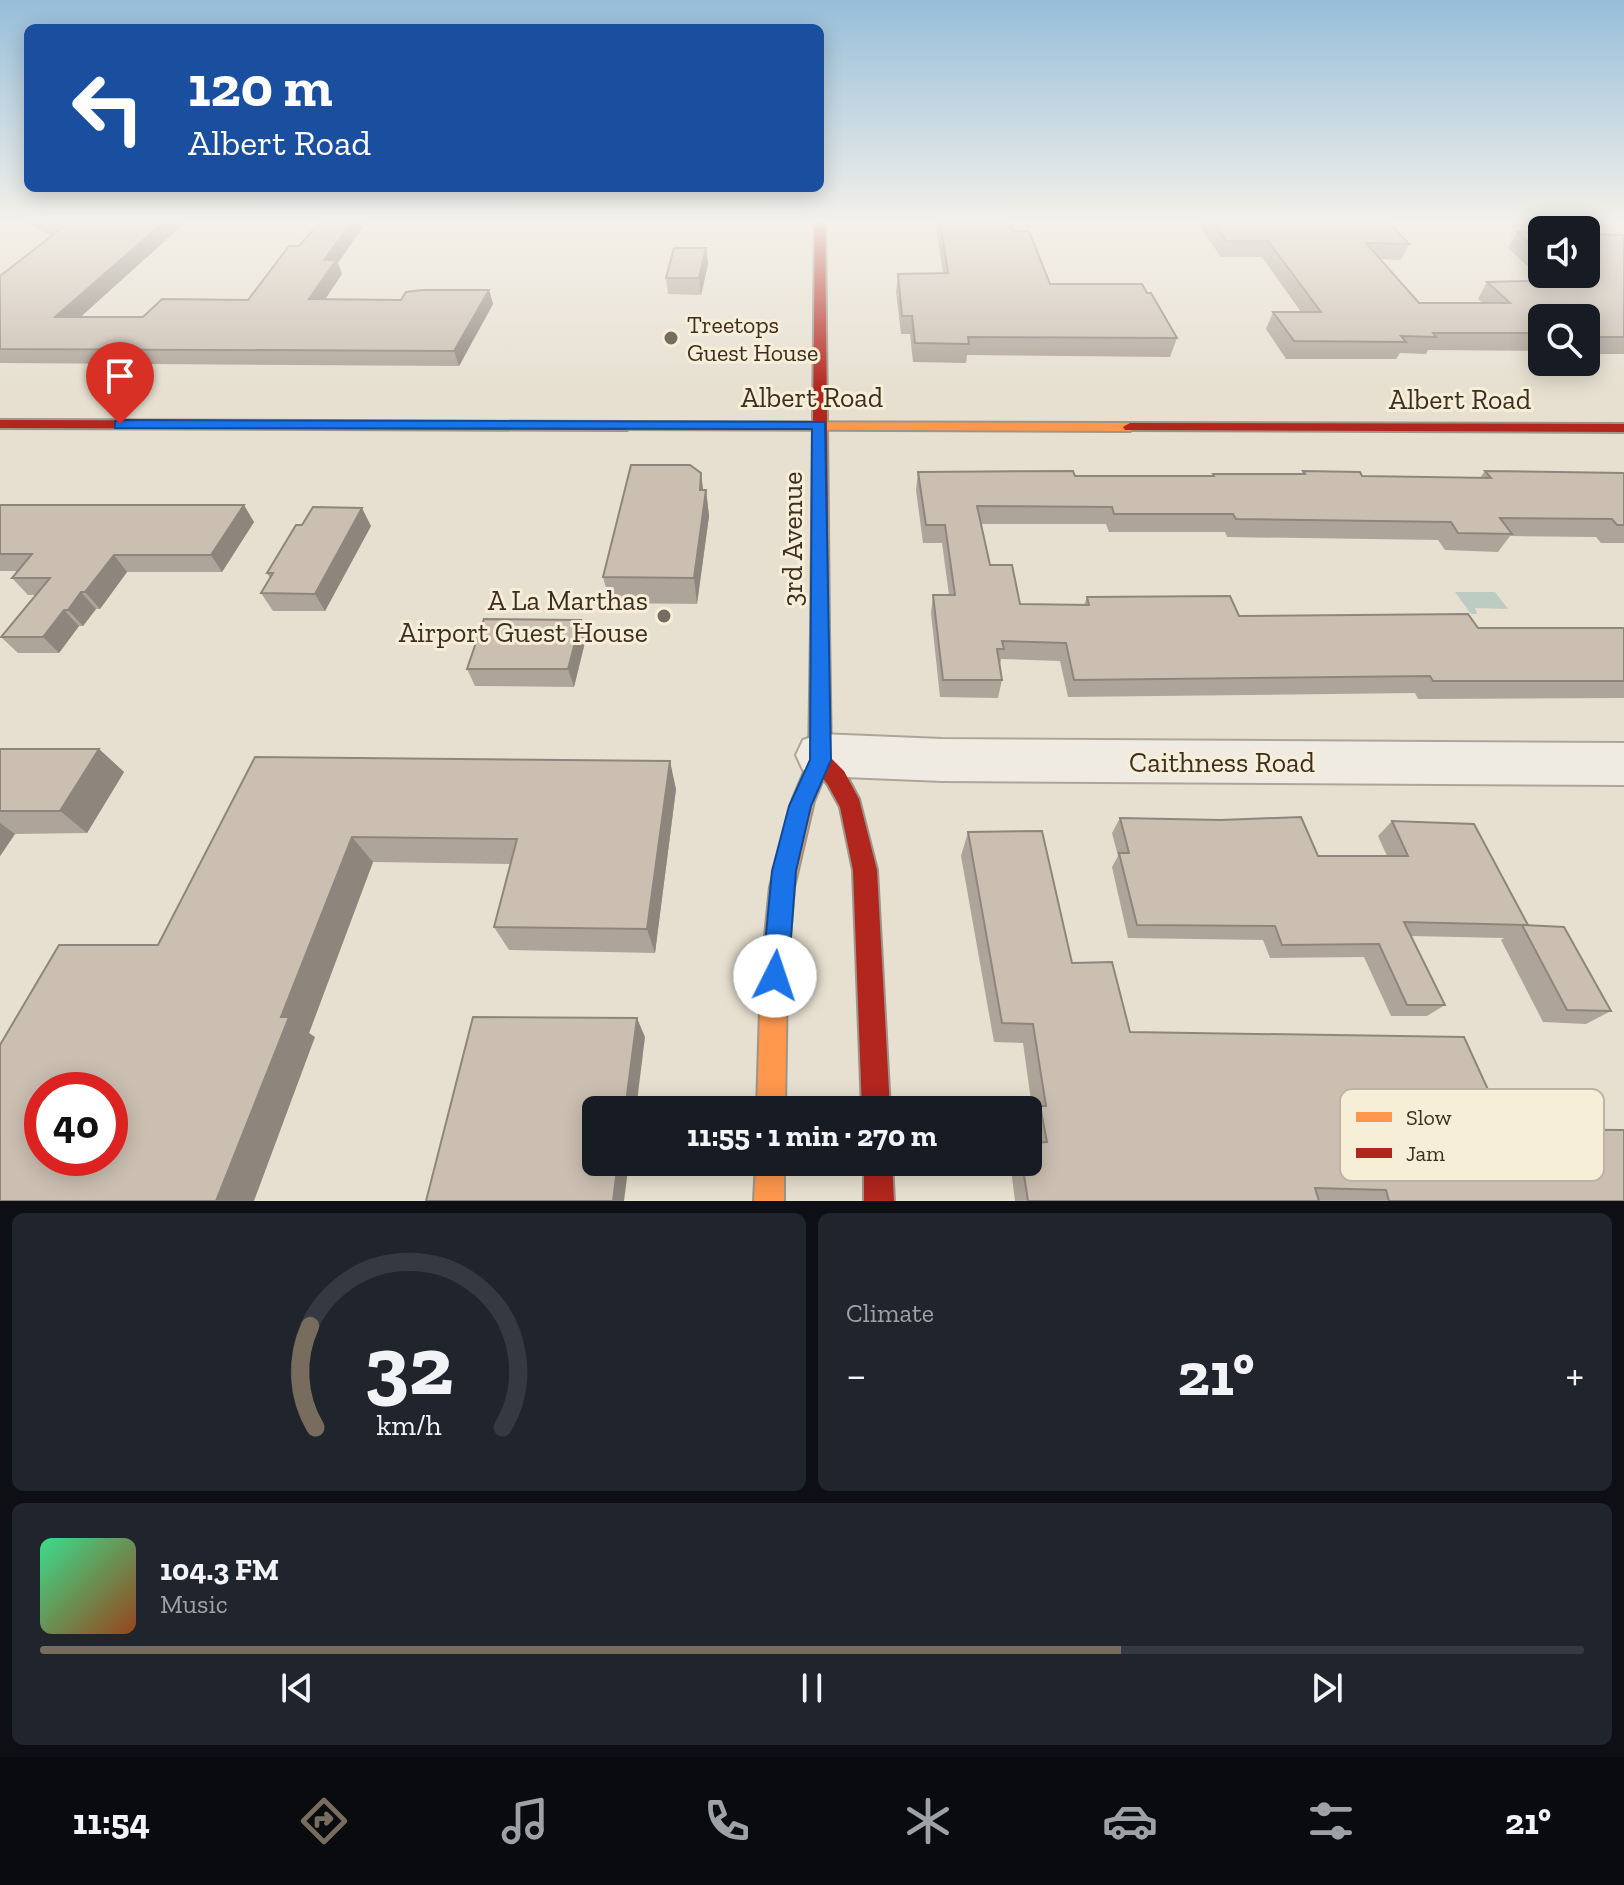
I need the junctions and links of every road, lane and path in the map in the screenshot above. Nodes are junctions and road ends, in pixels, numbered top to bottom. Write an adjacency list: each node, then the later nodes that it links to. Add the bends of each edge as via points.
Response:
1 (820, 277): 3 (street, 3rd Avenue)
2 (0, 424): 3 (street, Albert Road)
3 (820, 425): 4 (street, Albert Road); 5 (street, 3rd Avenue)
4 (1624, 428)
5 (820, 758): 6 (street, Caithness Road); 7 (street, 3rd Avenue, via 800,806 784,871); 8 (street, via 851,806 865,870)
6 (1624, 764)
7 (771, 1096)
8 (875, 1096)
9 (770, 1176): 11 (street)
10 (878, 1176): 12 (street)
11 (769, 1201)
12 (879, 1201)

